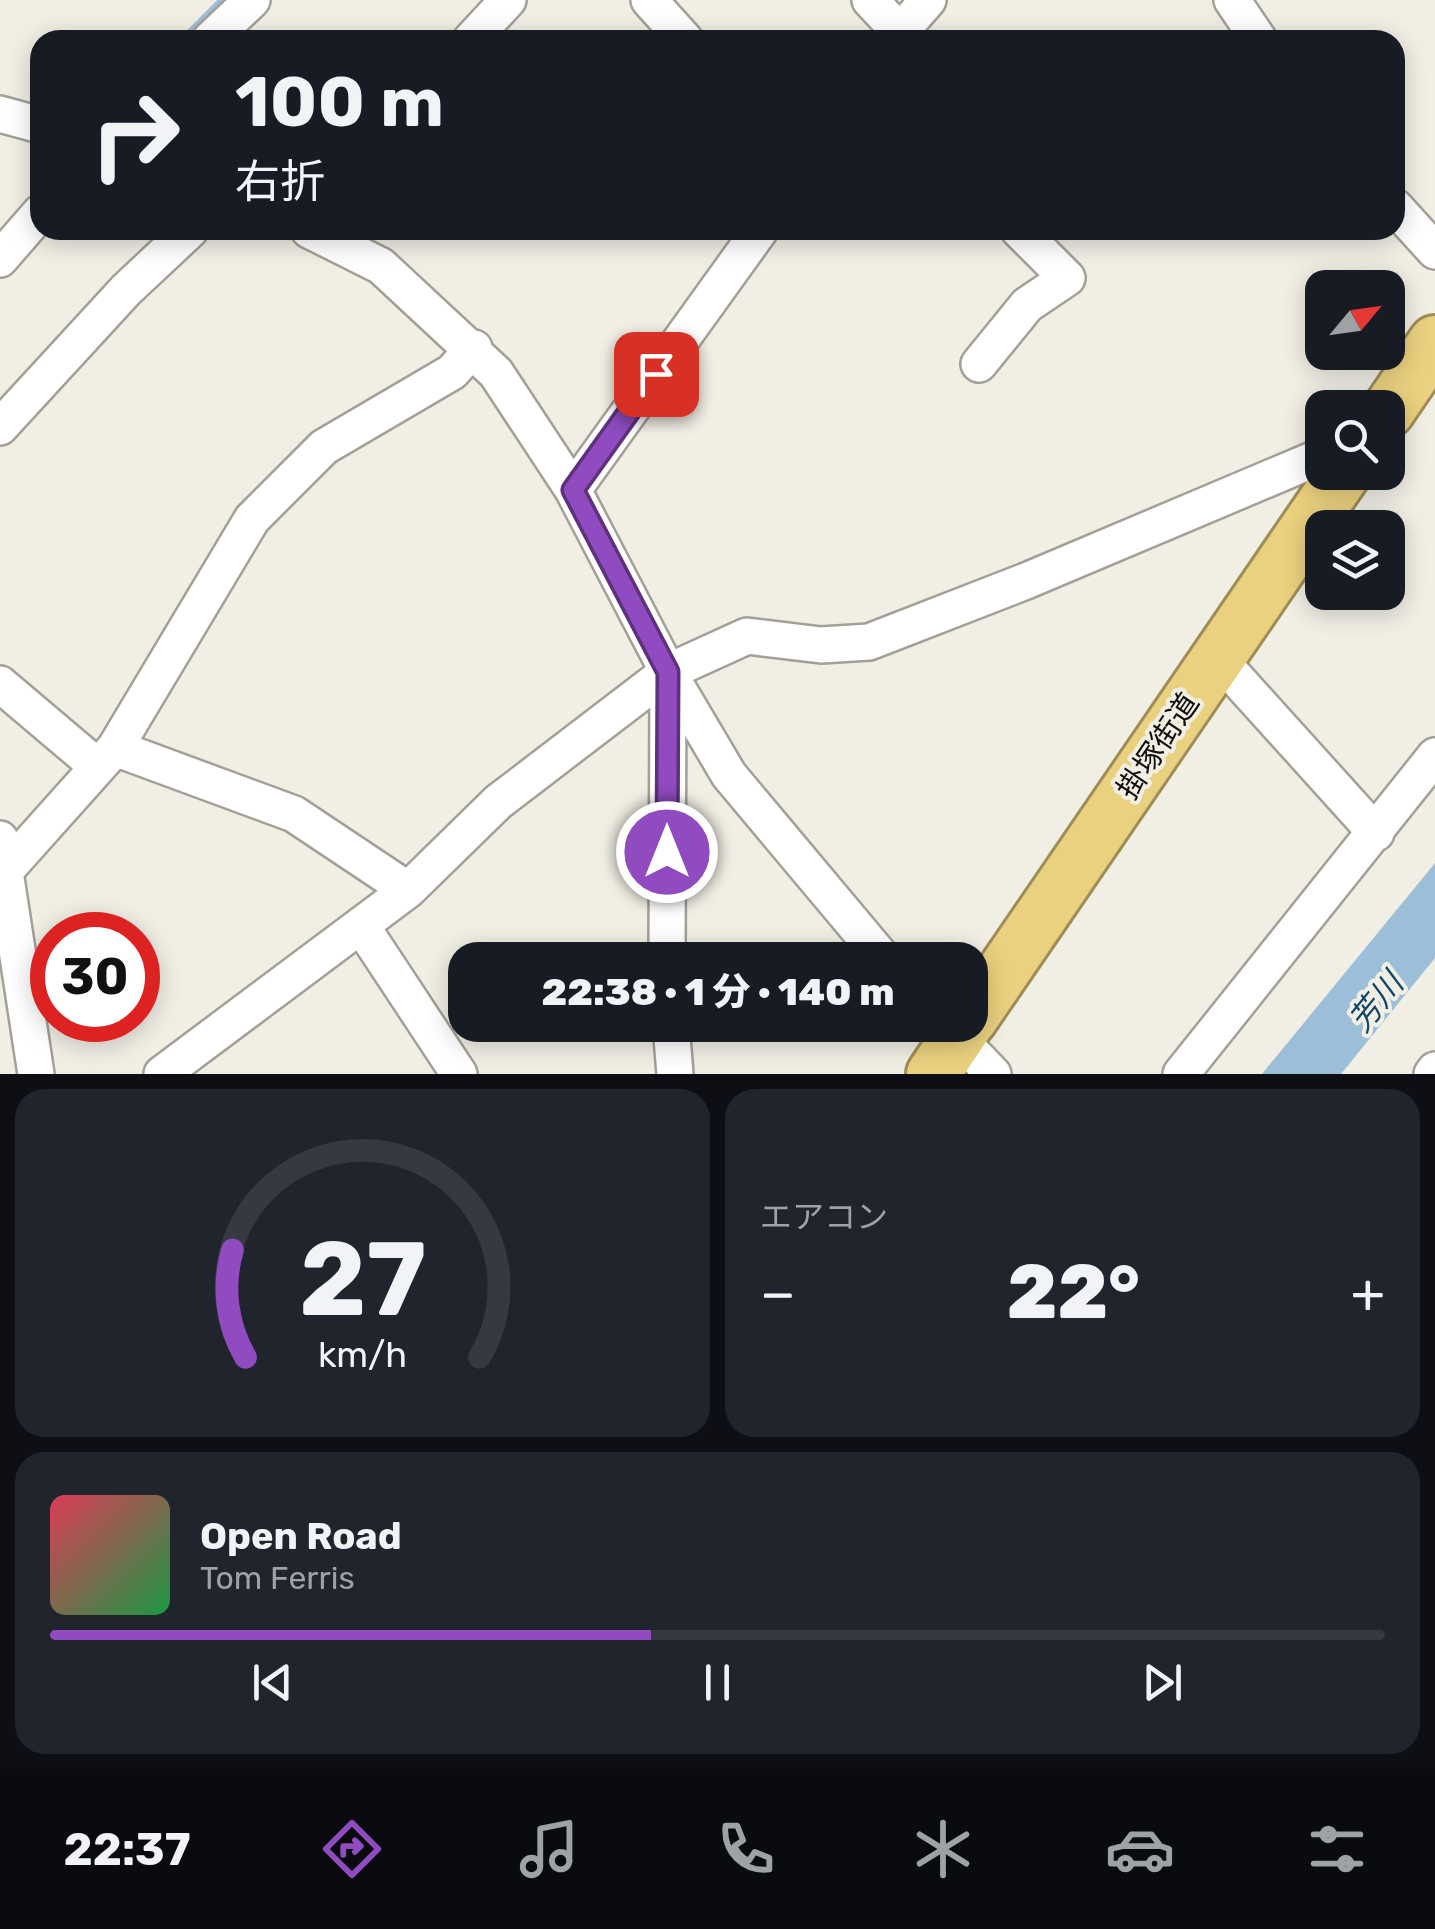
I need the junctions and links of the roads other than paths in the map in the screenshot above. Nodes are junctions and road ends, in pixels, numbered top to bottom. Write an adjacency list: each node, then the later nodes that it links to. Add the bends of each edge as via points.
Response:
1 (252, 0): 7 (street)
2 (508, 0): 8 (street)
3 (648, 0): 9 (street)
4 (870, 0): 10 (street)
5 (928, 0): 11 (street)
6 (1232, 0): 12 (street)
7 (220, 30)
8 (480, 30)
9 (676, 30)
10 (892, 30)
11 (901, 30)
12 (1252, 30)
13 (0, 114): 14 (street)
14 (30, 122)
15 (1405, 218): 21 (street)
16 (30, 224): 22 (street)
17 (179, 240): 27 (street)
18 (330, 240): 24 (street, via 381,266)
19 (753, 240): 29 (street)
20 (1029, 240): 25 (street, via 1067,278 1027,305)
21 (1435, 251)
22 (0, 259)
23 (1435, 342): 26 (highway)
24 (474, 348): 29 (street); 35 (street, via 452,372 324,447 252,519)
25 (979, 364)
26 (1402, 390)
27 (0, 427)
28 (1305, 463): 32 (street, via 868,642 821,645 747,636)
29 (573, 490): 32 (street)
30 (1333, 490): 31 (highway, 掛塚街道)
31 (1218, 658): 36 (street); 43 (highway, 掛塚街道)
32 (668, 672): 38 (street, via 498,802); 40 (street); 41 (street, via 729,775)
33 (0, 684): 35 (street)
34 (1435, 756): 36 (street)
35 (106, 757): 37 (street); 38 (street, via 294,814)
36 (1376, 834): 48 (street)
37 (2, 855): 44 (street)
38 (408, 890): 39 (street)
39 (362, 927): 45 (street); 46 (street)
40 (666, 942)
41 (869, 942)
42 (672, 1042): 47 (street)
43 (961, 1043)
44 (36, 1074)
45 (162, 1074)
46 (459, 1074)
47 (675, 1074)
48 (1181, 1074)

